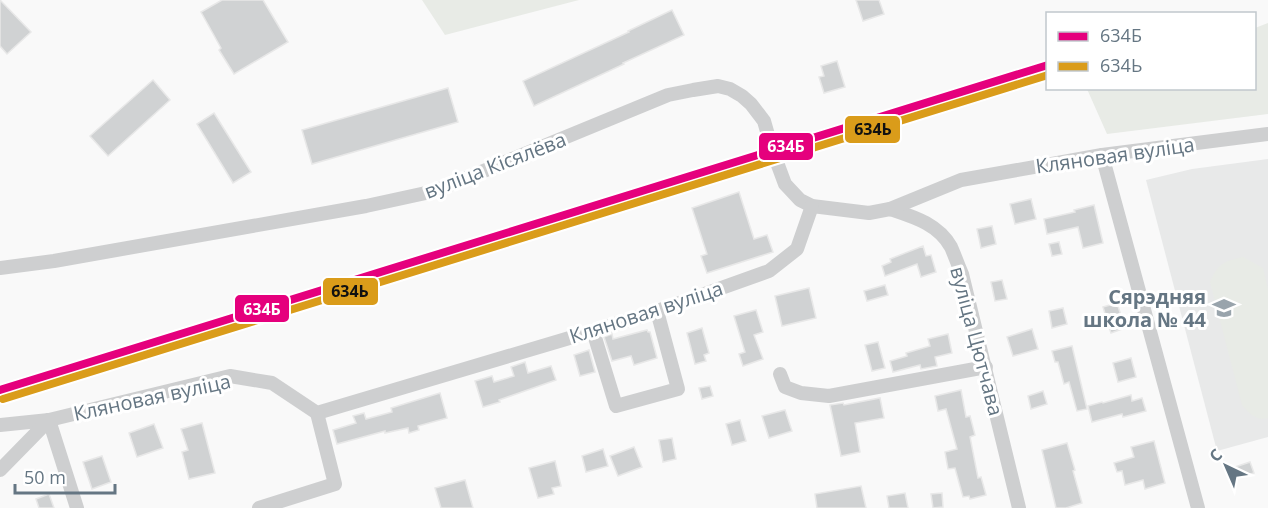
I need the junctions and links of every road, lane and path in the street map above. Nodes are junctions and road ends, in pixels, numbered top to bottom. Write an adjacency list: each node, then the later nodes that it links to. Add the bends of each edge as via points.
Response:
1 (1268, 134): 2 (street, Кляновая вуліца)
2 (1102, 155): 4 (street, Кляновая вуліца, via 961,180); 17 (street)
3 (812, 206): 4 (street, Кляновая вуліца, via 869,213); 5 (street, вуліца Кісялёва, via 785,184 764,121 751,104 730,89 718,86 668,95 435,191 297,219); 6 (street, Кляновая вуліца, via 797,249 769,271)
4 (890, 209): 8 (street, вуліца Цютчава, via 936,228 950,245 962,274)
5 (0, 268)
6 (657, 311): 7 (street, Кляновая вуліца); 7 (street, via 678,388 616,406)
7 (593, 331): 10 (street, Кляновая вуліца)
8 (986, 367): 9 (street, via 829,396 785,387); 16 (street, вуліца Цютчава)
9 (780, 374)
10 (316, 414): 11 (street, Кляновая вуліца, via 272,383 230,376); 15 (street, via 335,484)
11 (49, 420): 12 (street, Кляновая вуліца); 13 (street); 14 (street)
12 (0, 425)
13 (0, 470)
14 (76, 508)
15 (259, 508)
16 (1019, 508)
17 (1198, 508)

